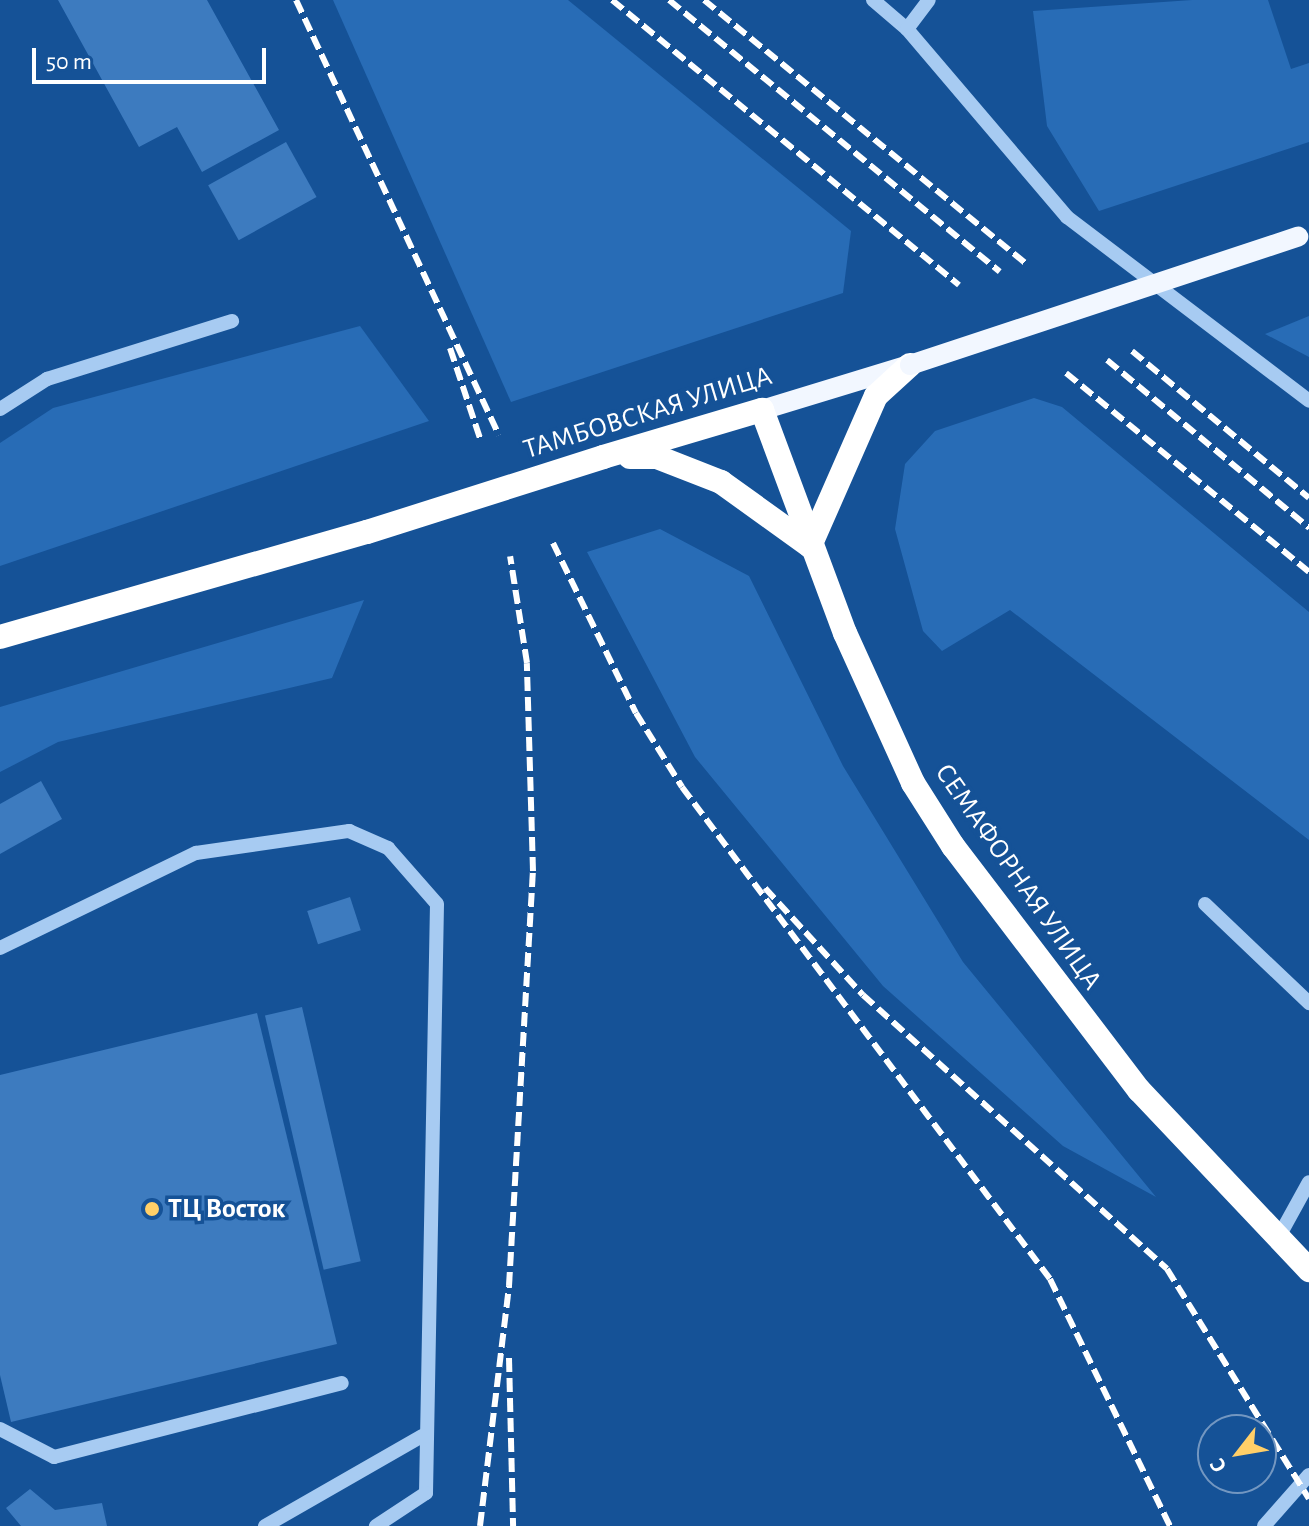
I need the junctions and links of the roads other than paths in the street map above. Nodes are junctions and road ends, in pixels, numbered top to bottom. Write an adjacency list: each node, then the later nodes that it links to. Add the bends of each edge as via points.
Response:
1 (873, 0): 3 (lane)
2 (929, 0): 3 (lane)
3 (907, 29): 7 (lane, via 1067,217)
4 (1304, 235): 6 (main road, ТАМБОВСКАЯ УЛИЦА, bridge)
5 (232, 321): 8 (lane, via 47,379)
6 (910, 365): 9 (main road, ТАМБОВСКАЯ УЛИЦА); 11 (highway, via 876,396)
7 (1309, 401)
8 (0, 409)
9 (762, 410): 10 (highway, ТАМБОВСКАЯ УЛИЦА); 11 (highway, СЕМАФОРНАЯ УЛИЦА)
10 (603, 457): 11 (highway, via 657,457 721,482); 12 (highway, ТАМБОВСКАЯ УЛИЦА, bridge, via 367,532)
11 (810, 546): 17 (highway, СЕМАФОРНАЯ УЛИЦА, via 913,783 953,846 1069,1006)
12 (0, 637)
13 (1205, 904): 15 (lane)
14 (0, 948): 21 (lane, via 196,853 349,831 398,859 437,904)
15 (1309, 1003)
16 (1309, 1182): 17 (lane)
17 (1277, 1240): 18 (highway, СЕМАФОРНАЯ УЛИЦА)
18 (1309, 1270)
19 (342, 1383): 20 (lane, via 54,1457)
20 (0, 1429)
21 (422, 1436): 23 (lane); 24 (lane, via 426,1493)
22 (1309, 1475): 25 (lane)
23 (265, 1526)
24 (376, 1526)
25 (1264, 1526)

